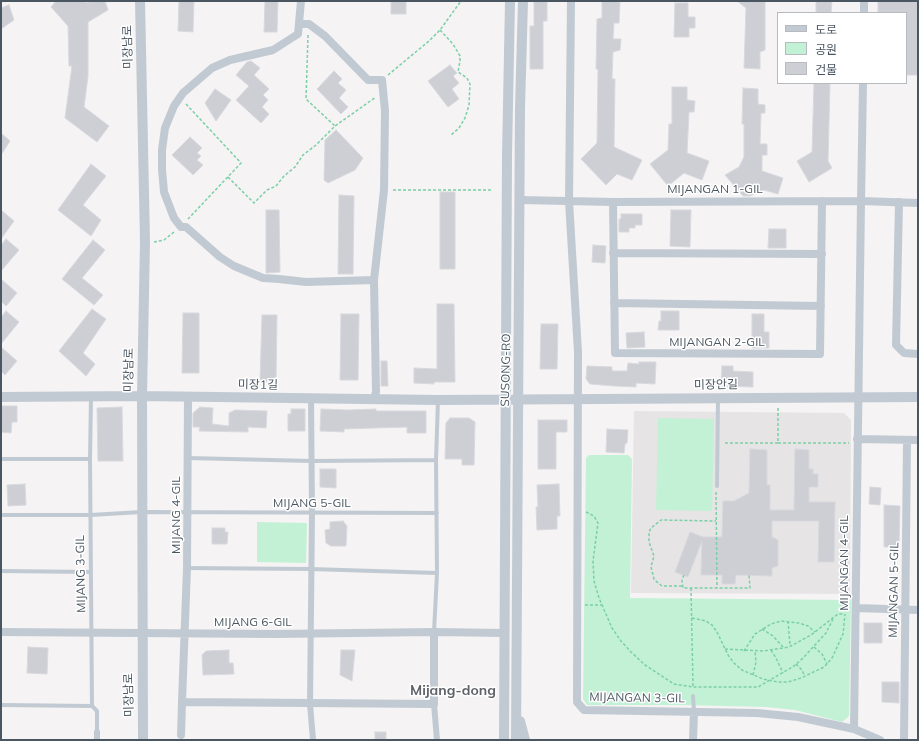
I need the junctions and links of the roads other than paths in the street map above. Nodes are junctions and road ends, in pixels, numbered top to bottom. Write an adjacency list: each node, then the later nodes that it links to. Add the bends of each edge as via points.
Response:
1 (140, 1): 23 (street, 미장남로, via 144,242)
2 (301, 1): 8 (street)
3 (510, 1): 34 (street, SUSONG-RO, via 507,163)
4 (523, 1): 10 (street, SUSONG-RO)
5 (571, 1): 11 (street)
6 (864, 1): 7 (street)
7 (864, 12)
8 (299, 24): 19 (street, via 309,24 325,36 368,80 382,80 385,111 384,190); 19 (street, via 298,34 273,50 230,60 212,68 179,98 165,128 162,150 164,192 174,218 181,227 186,227 234,266 263,278 306,282)
9 (863, 84): 13 (street)
10 (520, 200): 11 (street, MIJANGAN 1-GIL); 34 (street, SUSONG-RO)
11 (569, 201): 14 (street, MIJANGAN 1-GIL); 32 (street, via 578,352)
12 (822, 201): 13 (street, MIJANGAN 1-GIL); 14 (street, MIJANGAN 1-GIL); 18 (street, MIJANGAN 2-GIL)
13 (861, 201): 15 (street, MIJANGAN 1-GIL); 25 (street)
14 (613, 202): 17 (street, MIJANGAN 2-GIL)
15 (899, 202): 16 (street, MIJANGAN 1-GIL); 22 (street, via 896,345 904,354)
16 (918, 203)
17 (614, 253): 18 (street); 20 (street, MIJANGAN 2-GIL)
18 (822, 254): 21 (street, MIJANGAN 2-GIL)
19 (374, 280): 30 (street)
20 (614, 303): 21 (street); 21 (street, MIJANGAN 2-GIL, via 615,353 820,354)
21 (821, 306)
22 (918, 354)
23 (142, 396): 24 (street, 미장1길); 27 (street, 미장1길); 44 (street, 미장남로)
24 (188, 396): 29 (street, 미장1길); 38 (street, MIJANG 4-GIL)
25 (859, 396): 28 (street, 미장안길); 31 (street, 미장안길); 37 (street, MIJANGAN 4-GIL)
26 (1, 397): 27 (street, 미장1길)
27 (91, 397): 40 (lane, MIJANG 3-GIL)
28 (918, 397)
29 (311, 398): 30 (street, 미장1길); 42 (street)
30 (374, 398): 33 (street, 미장1길)
31 (718, 398): 32 (street, 미장안길); 43 (lane)
32 (578, 399): 34 (street, 미장안길); 72 (street, MIJANGAN 3-GIL, via 577,702 584,710)
33 (438, 400): 34 (street, 미장1길); 41 (lane)
34 (513, 400): 63 (street, SUSONG-RO); 71 (street, SUSONG-RO)
35 (907, 440): 36 (street); 37 (street); 56 (street, MIJANGAN 5-GIL)
36 (918, 440)
37 (857, 441): 55 (street, MIJANGAN 4-GIL)
38 (188, 458): 42 (lane); 45 (street, MIJANG 4-GIL)
39 (1, 459): 40 (lane)
40 (90, 459): 49 (lane, MIJANG 3-GIL)
41 (436, 460): 42 (lane); 47 (lane)
42 (312, 461): 46 (street)
43 (717, 486)
44 (142, 512): 45 (lane, MIJANG 5-GIL); 49 (lane, MIJANG 5-GIL); 60 (street, 미장남로)
45 (188, 512): 46 (lane, MIJANG 5-GIL); 50 (street, MIJANG 4-GIL)
46 (312, 512): 47 (lane, MIJANG 5-GIL); 51 (street)
47 (437, 514): 54 (lane)
48 (1, 515): 49 (lane)
49 (90, 515): 53 (lane, MIJANG 3-GIL)
50 (187, 568): 51 (lane); 62 (street, MIJANG 4-GIL)
51 (311, 569): 54 (lane); 64 (street)
52 (1, 572): 53 (lane)
53 (91, 572): 59 (lane, MIJANG 3-GIL)
54 (436, 573): 61 (lane)
55 (856, 608): 56 (street); 74 (street, MIJANGAN 4-GIL)
56 (905, 609): 57 (street); 87 (street, MIJANGAN 5-GIL)
57 (918, 610)
58 (1, 632): 59 (street, MIJANG 6-GIL)
59 (92, 632): 60 (street, MIJANG 6-GIL); 70 (lane, MIJANG 3-GIL)
60 (142, 632): 62 (street, MIJANG 6-GIL); 78 (street, 미장남로)
61 (434, 632): 63 (street, MIJANG 6-GIL); 64 (street, MIJANG 6-GIL); 68 (street)
62 (185, 633): 64 (street, MIJANG 6-GIL); 66 (street, MIJANG 4-GIL)
63 (504, 633): 73 (street, SUSONG-RO)
64 (310, 634): 67 (street)
65 (694, 696): 72 (lane)
66 (182, 702): 67 (street); 76 (street, MIJANG 4-GIL)
67 (310, 704): 68 (street); 79 (street)
68 (434, 704): 80 (street)
69 (1, 705): 70 (lane)
70 (92, 706): 75 (lane, MIJANG 3-GIL, via 97,711)
71 (516, 708): 83 (street, SUSONG-RO); 84 (street)
72 (694, 712): 74 (street, MIJANGAN 3-GIL, via 757,713 798,717); 85 (street)
73 (504, 714): 81 (street); 82 (street, SUSONG-RO)
74 (854, 729): 86 (street, MIJANGAN 3-GIL)
75 (97, 732): 77 (street)
76 (182, 737)
77 (97, 740)
78 (143, 740)
79 (313, 740)
80 (437, 740)
81 (498, 740)
82 (504, 740)
83 (516, 740)
84 (525, 740)
85 (693, 740)
86 (880, 740)
87 (904, 740)

